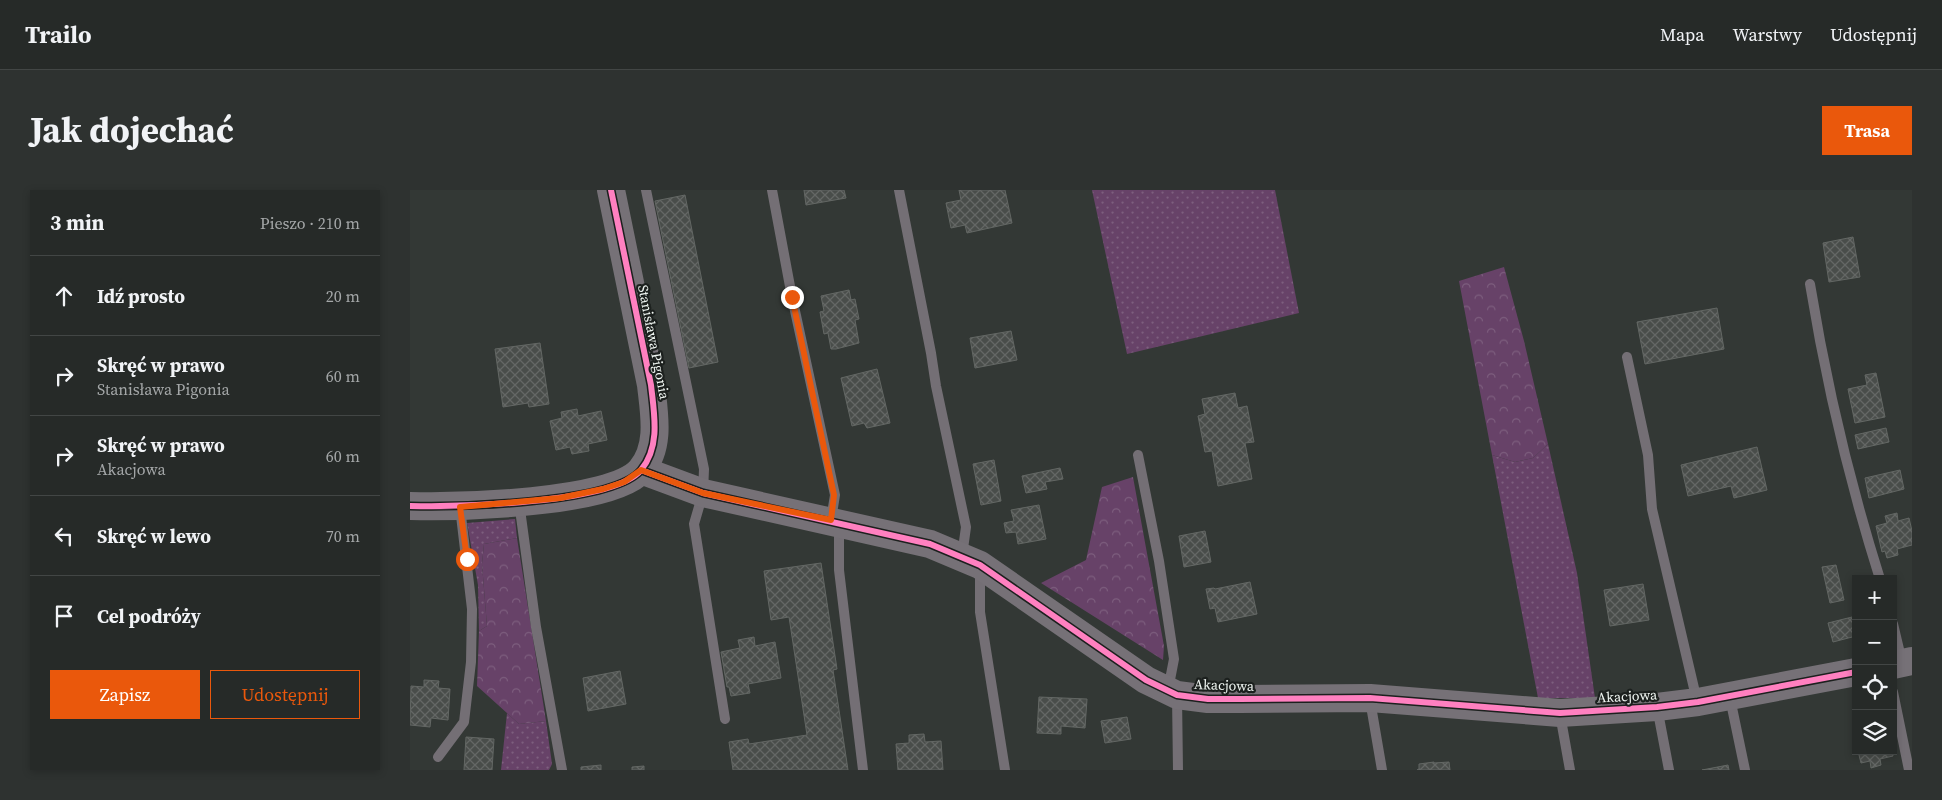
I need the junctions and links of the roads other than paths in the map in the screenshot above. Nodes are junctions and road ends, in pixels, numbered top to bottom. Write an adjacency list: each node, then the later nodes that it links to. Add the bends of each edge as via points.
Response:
1 (611, 190): 8 (street, Stanisława Pigonia, via 651,385 654,444)
2 (646, 190): 9 (lane, via 704,469)
3 (772, 190): 13 (lane, via 834,495)
4 (899, 190): 14 (lane)
5 (1810, 284): 15 (lane, via 1821,351)
6 (1627, 357): 22 (lane, via 1648,455 1652,509)
7 (1138, 455): 19 (lane, via 1174,660)
8 (641, 470): 9 (street, Akacjowa); 10 (street, via 624,482 603,489)
9 (703, 493): 13 (street, Akacjowa); 26 (lane, via 694,524)
10 (519, 502): 12 (street); 28 (lane, via 536,627)
11 (410, 506): 12 (street)
12 (460, 507): 27 (lane, via 472,609 471,662 464,722)
13 (835, 521): 14 (street, Akacjowa, via 930,544); 29 (lane)
14 (971, 561): 19 (street, Akacjowa, via 1146,680); 30 (lane)
15 (1879, 575)
16 (1897, 640): 17 (lane)
17 (1903, 663)
18 (1852, 673): 20 (street, Akacjowa)
19 (1173, 693): 21 (street, Akacjowa, via 1232,699); 31 (lane)
20 (1729, 696): 22 (street, Akacjowa); 35 (lane)
21 (1370, 698): 25 (street, Akacjowa); 32 (lane)
22 (1698, 702): 23 (street, Akacjowa)
23 (1657, 708): 25 (street, Akacjowa); 34 (lane)
24 (1897, 710): 36 (lane)
25 (1560, 713): 33 (lane)
26 (725, 720)
27 (438, 756)
28 (562, 770)
29 (863, 770)
30 (1005, 770)
31 (1178, 770)
32 (1382, 770)
33 (1570, 770)
34 (1669, 770)
35 (1745, 770)
36 (1909, 770)

